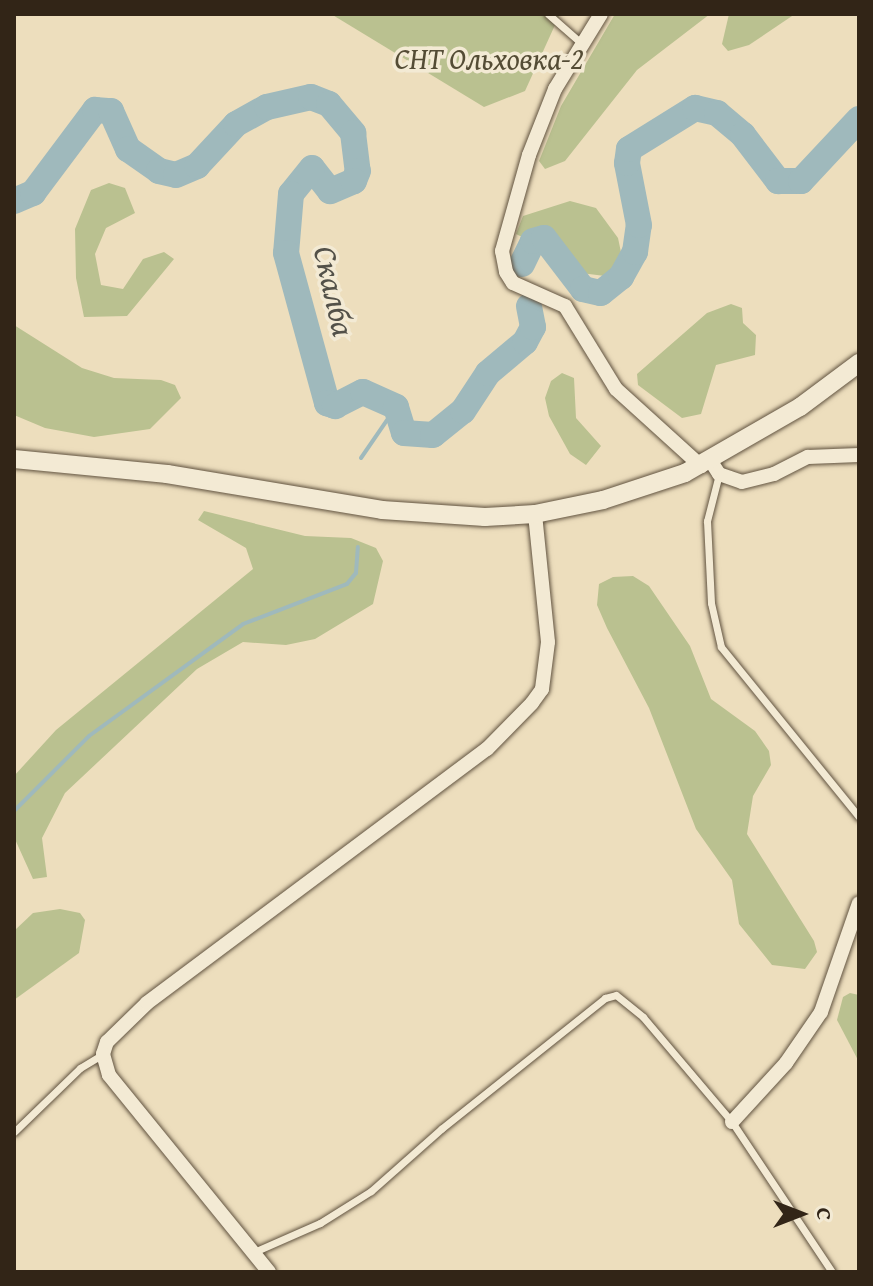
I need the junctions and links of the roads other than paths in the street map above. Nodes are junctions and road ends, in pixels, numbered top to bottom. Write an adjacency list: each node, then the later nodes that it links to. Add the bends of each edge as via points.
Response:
1 (548, 14): 3 (lane)
2 (601, 14): 3 (street)
3 (580, 42): 7 (street, via 555,89 514,200 502,251 513,283 565,306 616,389)
4 (859, 363): 7 (street)
5 (859, 455): 7 (street, via 808,457 755,481)
6 (14, 459): 8 (street, via 167,474 382,510 485,517)
7 (710, 467): 8 (street); 9 (lane, via 711,603 721,647)
8 (535, 514): 11 (street, via 548,642 542,689 532,703 487,749 389,827 147,1003 107,1042)
9 (859, 817)
10 (859, 903): 12 (street, via 821,1012 786,1063)
11 (103, 1054): 13 (lane, via 68,1079); 14 (street, via 109,1075)
12 (732, 1122): 14 (lane, via 643,1017 616,995 605,998 441,1129 371,1191 320,1223); 16 (lane)
13 (14, 1132)
14 (254, 1252): 15 (street)
15 (269, 1272)
16 (832, 1272)

